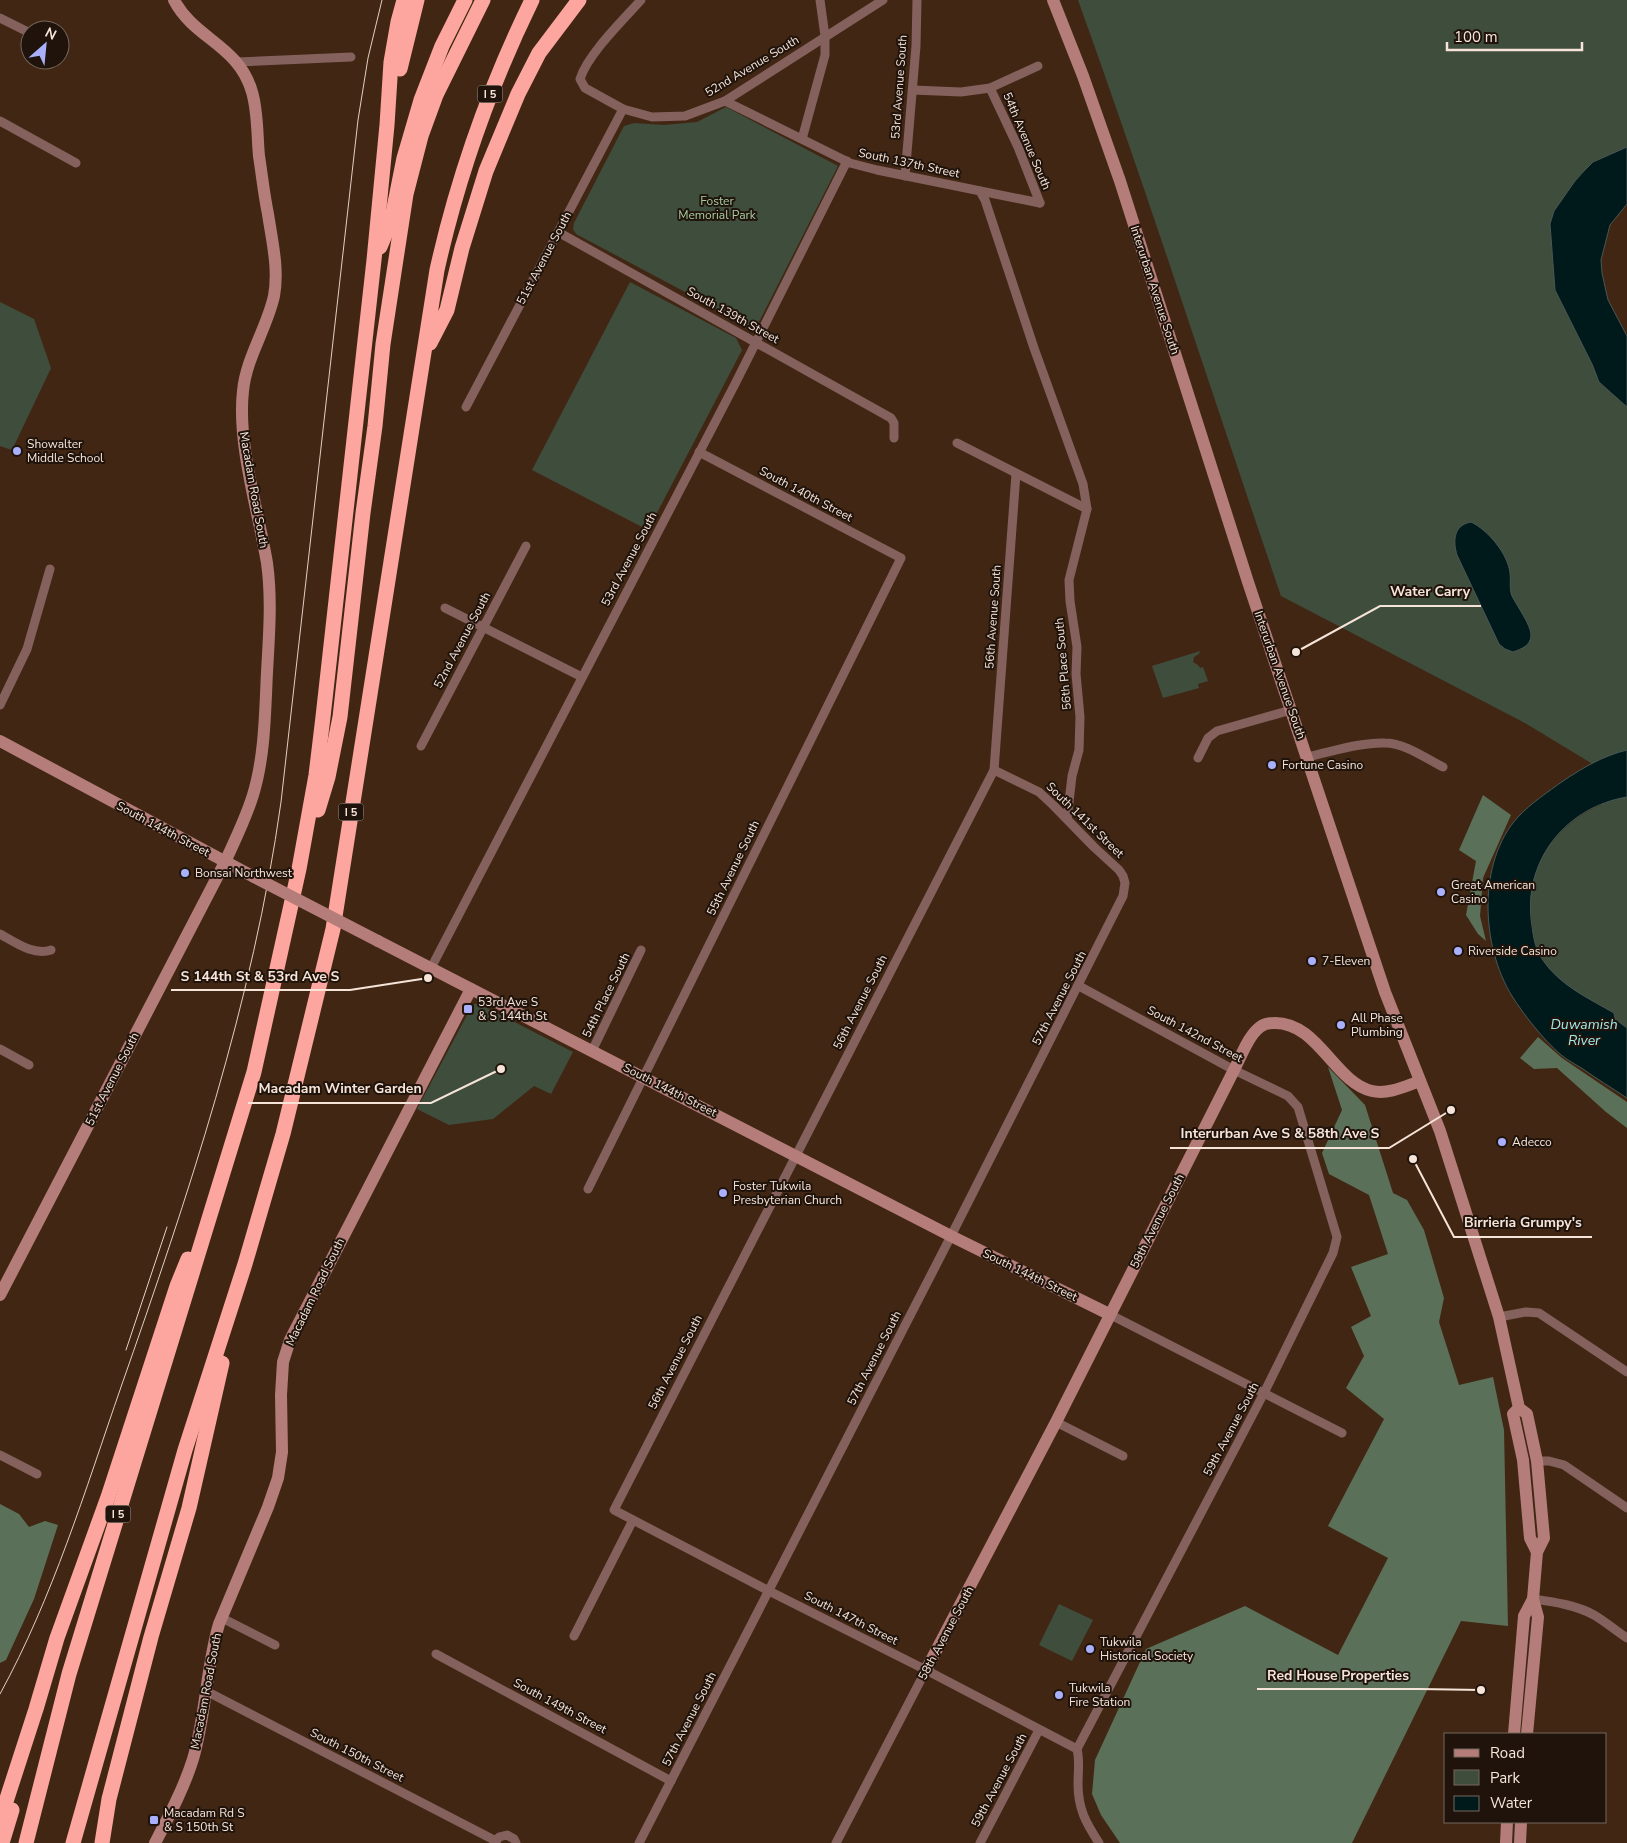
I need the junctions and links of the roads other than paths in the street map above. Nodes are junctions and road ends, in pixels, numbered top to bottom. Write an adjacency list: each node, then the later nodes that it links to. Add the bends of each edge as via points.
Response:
1 (174, 0): 17 (street, Macadam Road South, via 192,23)
2 (404, 0): 24 (highway, via 391,62)
3 (417, 0): 24 (highway, I 5)
4 (465, 0): 32 (highway, via 442,46 421,100 404,158 392,218)
5 (483, 0): 57 (highway, I 5, via 436,95 406,194 383,344 340,717 328,777)
6 (532, 0): 34 (highway, I 5, via 492,88 457,192 437,270)
7 (579, 0): 34 (highway, via 539,53 518,94 486,171 447,310)
8 (640, 0): 22 (street, 52nd Avenue South, via 602,45 580,79 585,88)
9 (820, 0): 15 (street)
10 (883, 0): 15 (street, 52nd Avenue South)
11 (917, 0): 20 (street, 53rd Avenue South)
12 (1053, 0): 48 (street, Interurban Avenue South, via 1084,76 1120,181)
13 (0, 18): 14 (street)
14 (20, 27)
15 (825, 36): 21 (street, 52nd Avenue South); 25 (street, via 825,55)
16 (352, 57): 17 (street)
17 (238, 62): 56 (street, Macadam Road South, via 253,94 276,275 270,309 243,390 244,443 267,565 270,608 264,721 254,794)
18 (1038, 66): 19 (street)
19 (990, 88): 20 (street, via 961,92); 30 (street, 54th Avenue South)
20 (913, 90): 28 (street, 53rd Avenue South)
21 (725, 100): 22 (street, 52nd Avenue South, via 684,116 652,116); 25 (street, South 137th Street)
22 (624, 109): 31 (street, 51st Avenue South)
23 (0, 121): 27 (street)
24 (388, 125): 32 (highway, I 5)
25 (802, 139): 26 (street, South 137th Street)
26 (847, 161): 28 (street, South 137th Street); 33 (street, 53rd Avenue South)
27 (76, 163)
28 (905, 176): 29 (street, South 137th Street)
29 (980, 191): 30 (street, South 137th Street); 40 (street, via 1083,484)
30 (1040, 203)
31 (558, 232): 33 (street, South 139th Street); 35 (street, 51st Avenue South)
32 (374, 260): 57 (highway, I 5, via 324,718)
33 (757, 342): 36 (street, South 139th Street, via 891,418); 38 (street, 53rd Avenue South)
34 (425, 353): 76 (highway, I 5, via 333,930 300,1068)
35 (466, 407)
36 (894, 438)
37 (957, 443): 39 (street)
38 (699, 452): 42 (street, South 140th Street); 46 (street, 53rd Avenue South)
39 (1016, 474): 40 (street); 54 (street, 56th Avenue South)
40 (1087, 508): 55 (street, 56th Place South, via 1069,580 1077,647 1080,717 1079,750)
41 (526, 546): 45 (street, 52nd Avenue South)
42 (901, 558): 69 (street, 55th Avenue South)
43 (50, 569): 47 (street, via 27,649)
44 (445, 608): 45 (street)
45 (482, 627): 46 (street); 50 (street, 52nd Avenue South)
46 (582, 677): 62 (street, 53rd Avenue South)
47 (0, 706)
48 (1291, 710): 51 (street, via 1216,732 1206,742); 52 (street, Interurban Avenue South)
49 (0, 742): 56 (street, South 144th Street)
50 (420, 746)
51 (1198, 758)
52 (1308, 758): 53 (street, via 1386,742); 70 (street, Interurban Avenue South, via 1385,992)
53 (1442, 767)
54 (994, 770): 55 (street, South 141st Street, via 1039,792); 72 (street, 56th Avenue South)
55 (1067, 819): 58 (street, South 141st Street, via 1119,870)
56 (225, 862): 62 (street, South 144th Street, bridge); 77 (street, 51st Avenue South)
57 (299, 869): 73 (highway, I 5, via 254,1072)
58 (1125, 883): 63 (street, 57th Avenue South, via 1120,904)
59 (0, 934): 60 (street, via 36,952)
60 (51, 950)
61 (641, 950): 66 (street, 54th Place South)
62 (431, 968): 64 (street, South 144th Street)
63 (1079, 986): 68 (street, South 142nd Street); 75 (street, 57th Avenue South)
64 (471, 989): 66 (street, South 144th Street); 95 (street, Macadam Road South, via 290,1340 283,1362 282,1452 278,1478)
65 (0, 1049): 67 (street)
66 (592, 1051): 69 (street, South 144th Street)
67 (29, 1065)
68 (1234, 1070): 70 (street, 58th Avenue South, via 1258,1028 1282,1023 1301,1031 1355,1084 1365,1089 1390,1091); 71 (street, South 142nd Street, via 1288,1096); 78 (street, 58th Avenue South)
69 (643, 1076): 72 (street, South 144th Street); 74 (street, 55th Avenue South)
70 (1420, 1081): 79 (street, Interurban Avenue South, via 1440,1131)
71 (1298, 1107): 81 (street, 59th Avenue South, via 1335,1228 1336,1244)
72 (795, 1154): 75 (street, South 144th Street); 90 (street, 56th Avenue South)
73 (219, 1189): 102 (highway, via 176,1286); 114 (highway, I 5, via 69,1674)
74 (588, 1190)
75 (952, 1236): 78 (street, South 144th Street); 93 (street, 57th Avenue South)
76 (245, 1264): 108 (highway, I 5, via 185,1450); 117 (highway, via 189,1508 108,1799)
77 (0, 1295)
78 (1109, 1314): 81 (street, South 144th Street); 83 (street, 58th Avenue South)
79 (1499, 1317): 80 (street, via 1539,1313); 82 (street, Interurban Avenue South)
80 (1627, 1372)
81 (1264, 1393): 84 (street, South 144th Street); 106 (street, 59th Avenue South)
82 (1519, 1408): 87 (street, Interurban Avenue South, via 1527,1414); 92 (street, Interurban Avenue South, via 1513,1414 1523,1460 1530,1538)
83 (1056, 1422): 86 (street); 100 (street, 58th Avenue South)
84 (1342, 1433)
85 (0, 1455): 88 (street)
86 (1123, 1456)
87 (1537, 1461): 89 (street, via 1549,1460 1564,1465); 92 (street, Interurban Avenue South, via 1544,1538)
88 (37, 1474)
89 (1627, 1508)
90 (614, 1510): 91 (street, South 147th Street)
91 (633, 1520): 93 (street, South 147th Street); 96 (street)
92 (1537, 1552): 94 (street, Interurban Avenue South)
93 (769, 1591): 100 (street, South 147th Street); 107 (street, 57th Avenue South)
94 (1533, 1599): 97 (street, via 1582,1610); 104 (street, Interurban Avenue South, via 1524,1616); 105 (street, Interurban Avenue South, via 1538,1617)
95 (222, 1618): 98 (street); 101 (street, Macadam Road South, via 213,1644)
96 (574, 1636)
97 (1627, 1638)
98 (275, 1645)
99 (436, 1654): 107 (street, South 149th Street)
100 (926, 1670): 103 (street, South 147th Street); 121 (street, 58th Avenue South)
101 (206, 1691): 112 (street, South 150th Street); 118 (street, Macadam Road South, via 193,1758)
102 (36, 1709): 109 (highway); 113 (highway, via 29,1748)
103 (1039, 1730): 106 (street, South 147th Street); 122 (street, 59th Avenue South)
104 (1514, 1733)
105 (1527, 1733)
106 (1077, 1749): 123 (street, via 1082,1815)
107 (671, 1781): 120 (street, 57th Avenue South)
108 (89, 1784): 115 (highway, I 5); 116 (highway, I 5)
109 (0, 1820)
110 (1507, 1823): 124 (street)
111 (1521, 1823): 125 (street)
112 (496, 1842): 119 (street, South 150th Street, via 499,1837 507,1835)
113 (2, 1843)
114 (26, 1843)
115 (73, 1843)
116 (78, 1843)
117 (102, 1843)
118 (156, 1843)
119 (516, 1843)
120 (639, 1843)
121 (836, 1843)
122 (980, 1843)
123 (1099, 1843)
124 (1506, 1843)
125 (1520, 1843)

